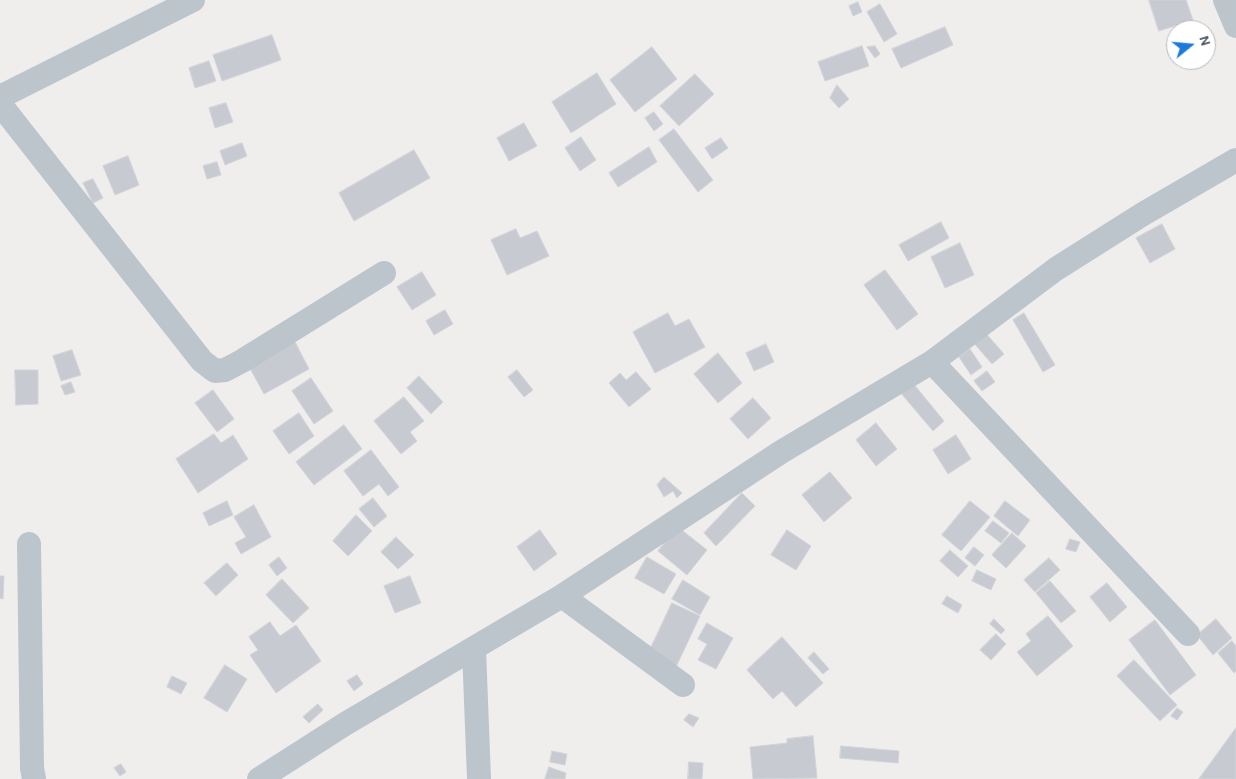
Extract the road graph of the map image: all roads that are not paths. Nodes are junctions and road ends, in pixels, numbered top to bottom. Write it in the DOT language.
graph roads {
  1 [pos="193,0"];
  2 [pos="1225,0"];
  3 [pos="1236,26"];
  4 [pos="0,97"];
  5 [pos="0,104"];
  6 [pos="1236,160"];
  7 [pos="384,273"];
  8 [pos="932,362"];
  9 [pos="29,544"];
  10 [pos="562,596"];
  11 [pos="1188,634"];
  12 [pos="474,649"];
  13 [pos="683,685"];
  14 [pos="34,779"];
  15 [pos="259,779"];
  16 [pos="478,779"];
  1 -- 4 [label="street"];
  2 -- 3 [label="street"];
  5 -- 7 [label="street"];
  6 -- 8 [label="street"];
  8 -- 10 [label="street"];
  8 -- 11 [label="street"];
  9 -- 14 [label="street"];
  10 -- 12 [label="street"];
  10 -- 13 [label="street"];
  12 -- 15 [label="street"];
  12 -- 16 [label="street"];
}
